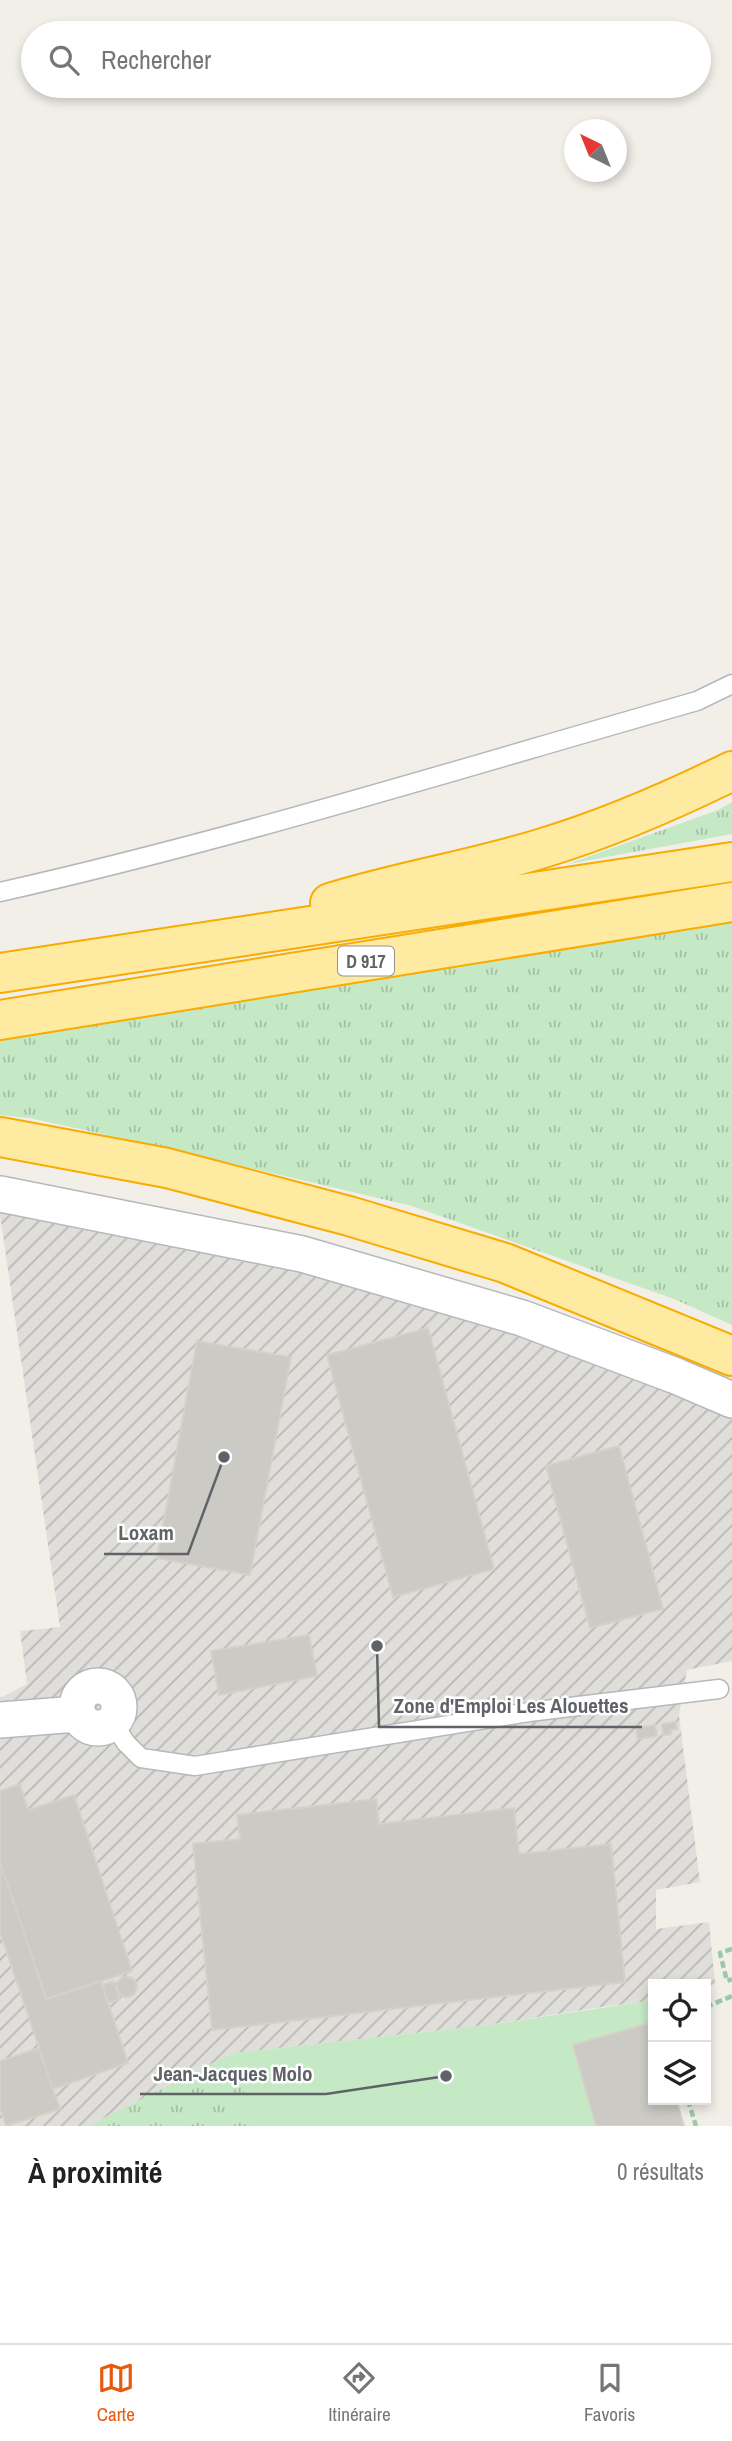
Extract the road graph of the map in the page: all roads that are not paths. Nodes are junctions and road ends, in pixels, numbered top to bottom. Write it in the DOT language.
graph roads {
  1 [pos="732,684"];
  2 [pos="732,771"];
  3 [pos="732,862"];
  4 [pos="0,892"];
  5 [pos="732,902"];
  6 [pos="211,940"];
  7 [pos="0,974"];
  8 [pos="0,1020"];
  9 [pos="0,1137"];
  10 [pos="0,1194"];
  11 [pos="732,1356"];
  12 [pos="732,1400"];
  13 [pos="719,1689"];
  14 [pos="0,1720"];
  15 [pos="113,1723"];
  1 -- 4 [label="lane"];
  2 -- 6 [label="highway"];
  3 -- 6 [label="highway"];
  5 -- 8 [label="highway, D 917"];
  6 -- 7 [label="highway"];
  9 -- 11 [label="highway"];
  10 -- 12 [label="street"];
  13 -- 15 [label="lane"];
  14 -- 15 [label="street"];
}
